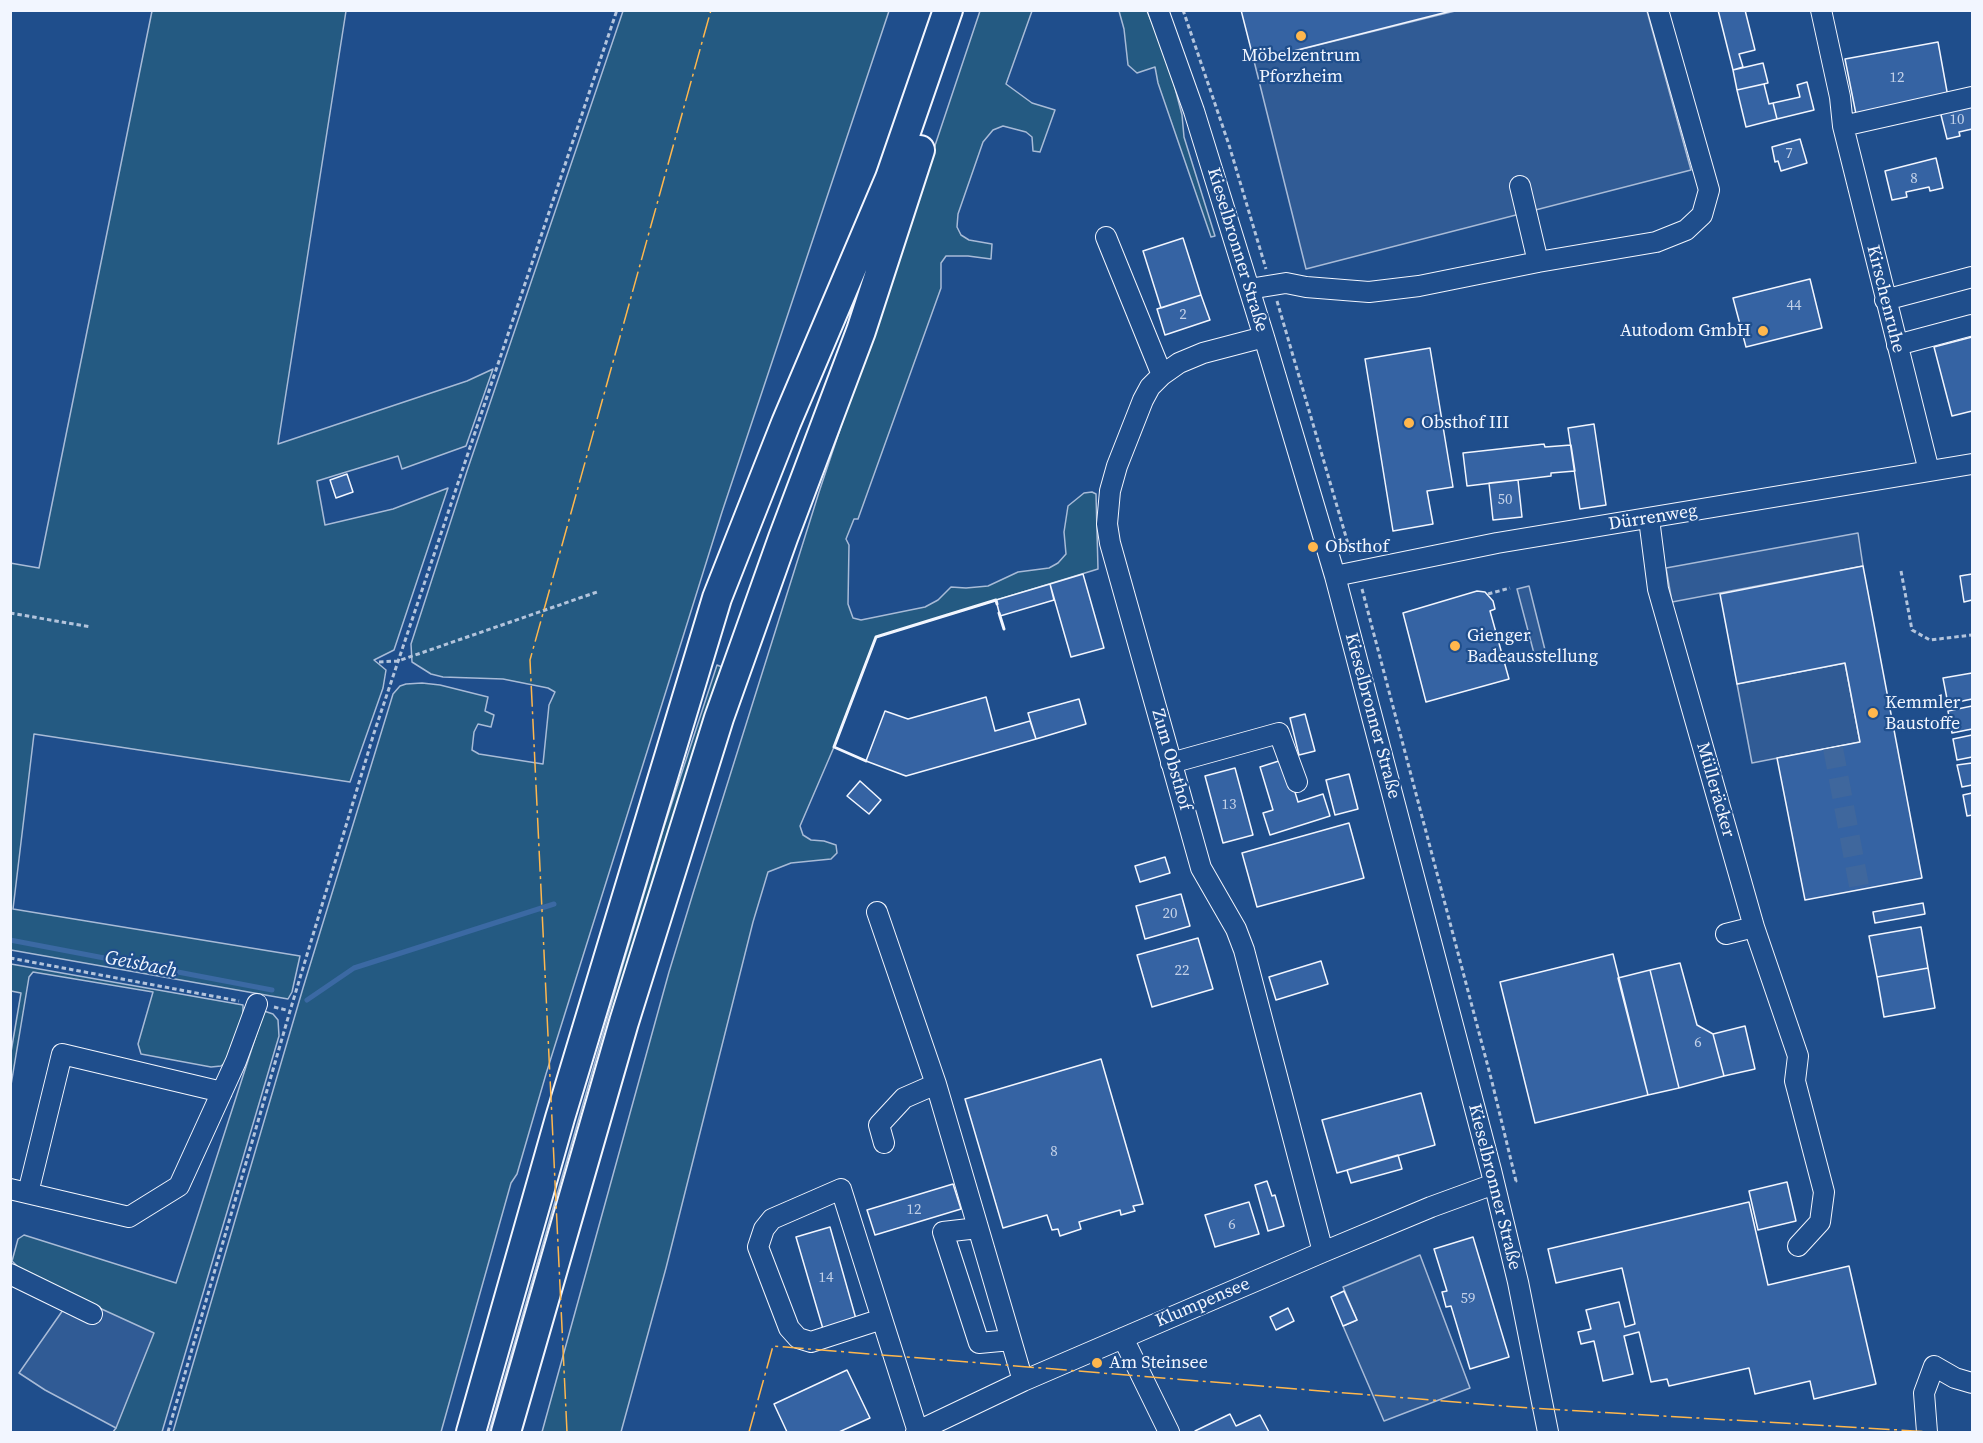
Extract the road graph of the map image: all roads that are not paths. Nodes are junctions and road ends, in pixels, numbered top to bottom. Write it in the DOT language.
graph roads {
  1 [pos="948,10"];
  2 [pos="967,10"];
  3 [pos="1158,10"];
  4 [pos="1658,10"];
  5 [pos="1821,10"];
  6 [pos="1972,97"];
  7 [pos="1843,126"];
  8 [pos="1520,186"];
  9 [pos="1106,237"];
  10 [pos="1538,262"];
  11 [pos="1972,278"];
  12 [pos="1249,289"];
  13 [pos="1885,300"];
  14 [pos="1972,325"];
  15 [pos="1264,337"];
  16 [pos="1897,345"];
  17 [pos="1162,375"];
  18 [pos="1972,465"];
  19 [pos="1929,471"];
  20 [pos="1649,519"];
  21 [pos="1335,576"];
  22 [pos="1171,763"];
  23 [pos="1297,782"];
  24 [pos="878,912"];
  25 [pos="1754,927"];
  26 [pos="1726,934"];
  27 [pos="257,1004"];
  28 [pos="936,1084"];
  29 [pos="222,1092"];
  30 [pos="884,1143"];
  31 [pos="1494,1184"];
  32 [pos="19,1191"];
  33 [pos="978,1228"];
  34 [pos="1798,1246"];
  35 [pos="1323,1252"];
  36 [pos="10,1274"];
  37 [pos="92,1314"];
  38 [pos="882,1319"];
  39 [pos="1123,1338"];
  40 [pos="1011,1340"];
  41 [pos="1023,1381"];
  42 [pos="1972,1383"];
  43 [pos="471,1432"];
  44 [pos="506,1432"];
  45 [pos="917,1432"];
  46 [pos="1169,1432"];
  47 [pos="1548,1432"];
  48 [pos="1927,1432"];
  1 -- 43 [label="highway"];
  2 -- 44 [label="highway"];
  3 -- 12 [label="street, Kieselbronner Straße"];
  4 -- 10 [label="street"];
  5 -- 7 [label="street, Kirschenruhe"];
  6 -- 7 [label="street"];
  7 -- 13 [label="street, Kirschenruhe"];
  8 -- 10 [label="street"];
  9 -- 17 [label="street"];
  10 -- 12 [label="street"];
  11 -- 13 [label="street"];
  12 -- 15 [label="street, Kieselbronner Straße"];
  13 -- 16 [label="street, Kirschenruhe"];
  14 -- 16 [label="street"];
  15 -- 17 [label="street, Zum Obsthof"];
  15 -- 21 [label="street, Kieselbronner Straße"];
  16 -- 19 [label="street, Kirschenruhe"];
  17 -- 22 [label="street, Zum Obsthof"];
  18 -- 19 [label="street, Dürrenweg"];
  19 -- 20 [label="street, Dürrenweg"];
  20 -- 21 [label="street, Dürrenweg"];
  20 -- 25 [label="street, Mülleräcker"];
  21 -- 31 [label="street, Kieselbronner Straße"];
  22 -- 23 [label="street"];
  22 -- 35 [label="street, Zum Obsthof"];
  24 -- 28 [label="street"];
  25 -- 26 [label="street"];
  25 -- 34 [label="street, Mülleräcker"];
  27 -- 29 [label="street"];
  28 -- 30 [label="street"];
  28 -- 33 [label="street"];
  29 -- 32 [label="street"];
  29 -- 32 [label="street"];
  31 -- 35 [label="street, Klumpensee"];
  31 -- 47 [label="street, Kieselbronner Straße"];
  33 -- 40 [label="street"];
  33 -- 40 [label="street"];
  35 -- 39 [label="street, Klumpensee"];
  36 -- 37 [label="street"];
  38 -- 38 [label="street"];
  38 -- 45 [label="street"];
  39 -- 41 [label="street, Klumpensee"];
  39 -- 46 [label="street"];
  40 -- 41 [label="street"];
  41 -- 45 [label="street, Klumpensee"];
  42 -- 48 [label="street"];
}
